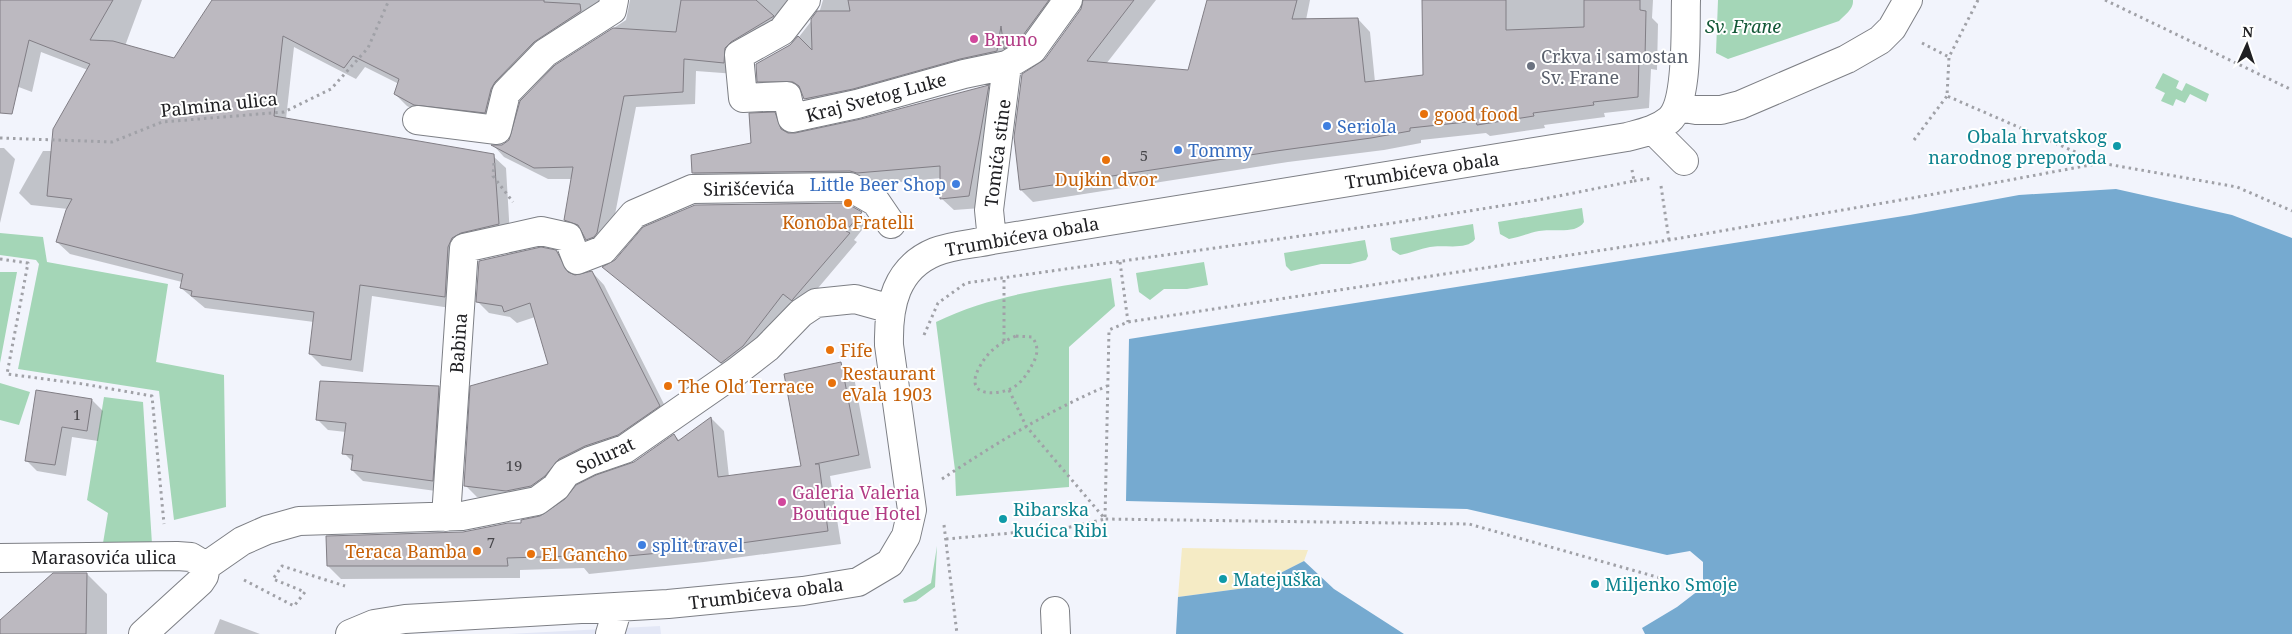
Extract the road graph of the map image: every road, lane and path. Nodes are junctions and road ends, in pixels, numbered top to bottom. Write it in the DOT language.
graph roads {
  1 [pos="389,0"];
  2 [pos="614,0"];
  3 [pos="806,0"];
  4 [pos="1068,0"];
  5 [pos="1686,0"];
  6 [pos="1908,0"];
  7 [pos="1978,0"];
  8 [pos="2105,0"];
  9 [pos="1007,65"];
  10 [pos="2292,90"];
  11 [pos="1947,96"];
  12 [pos="1678,107"];
  13 [pos="417,120"];
  14 [pos="497,130"];
  15 [pos="1653,130"];
  16 [pos="0,138"];
  17 [pos="1914,140"];
  18 [pos="1684,161"];
  19 [pos="2101,163"];
  20 [pos="1632,166"];
  21 [pos="1659,176"];
  22 [pos="1634,181"];
  23 [pos="1661,185"];
  24 [pos="2292,211"];
  25 [pos="891,224"];
  26 [pos="541,231"];
  27 [pos="992,240"];
  28 [pos="1669,240"];
  29 [pos="0,259"];
  30 [pos="1120,262"];
  31 [pos="1004,279"];
  32 [pos="891,309"];
  33 [pos="1128,322"];
  34 [pos="1004,341"];
  35 [pos="925,344"];
  36 [pos="1107,386"];
  37 [pos="1009,390"];
  38 [pos="1026,426"];
  39 [pos="938,472"];
  40 [pos="446,517"];
  41 [pos="1105,518"];
  42 [pos="944,519"];
  43 [pos="164,526"];
  44 [pos="946,539"];
  45 [pos="0,558"];
  46 [pos="206,566"];
  47 [pos="1664,579"];
  48 [pos="253,584"];
  49 [pos="345,586"];
  50 [pos="618,607"];
  51 [pos="143,634"];
  52 [pos="350,634"];
  53 [pos="610,634"];
  54 [pos="957,634"];
  1 -- 16 [label="path, Palmina ulica"];
  2 -- 14 [label="street"];
  3 -- 9 [label="street, Kraj Svetog Luke"];
  4 -- 9 [label="street"];
  5 -- 12 [label="street"];
  6 -- 12 [label="street"];
  7 -- 11 [label="path"];
  8 -- 10 [label="path"];
  9 -- 27 [label="street, Tomića stine"];
  11 -- 17 [label="path"];
  11 -- 19 [label="path"];
  12 -- 15 [label="street, Trumbićeva obala"];
  13 -- 14 [label="street"];
  14 -- 26 [label="path"];
  15 -- 18 [label="street"];
  15 -- 27 [label="street, Trumbićeva obala"];
  19 -- 24 [label="path"];
  19 -- 28 [label="path"];
  20 -- 22 [label="path"];
  21 -- 22 [label="path"];
  22 -- 30 [label="path"];
  23 -- 28 [label="path"];
  25 -- 26 [label="street, Sirišćevića"];
  26 -- 40 [label="street, Babina"];
  27 -- 32 [label="street, Trumbićeva obala"];
  28 -- 33 [label="path"];
  29 -- 43 [label="path"];
  30 -- 31 [label="path"];
  30 -- 33 [label="path"];
  31 -- 34 [label="path"];
  31 -- 35 [label="path"];
  32 -- 40 [label="street, Solurat"];
  32 -- 50 [label="street, Trumbićeva obala"];
  33 -- 36 [label="path"];
  34 -- 37 [label="path"];
  34 -- 37 [label="path"];
  36 -- 38 [label="path"];
  36 -- 41 [label="path"];
  37 -- 38 [label="path"];
  38 -- 39 [label="path"];
  38 -- 41 [label="path"];
  40 -- 46 [label="street, Solurat"];
  41 -- 44 [label="path"];
  41 -- 47 [label="path"];
  42 -- 44 [label="path"];
  44 -- 54 [label="path"];
  45 -- 46 [label="street, Marasovića ulica"];
  46 -- 51 [label="street"];
  48 -- 49 [label="path"];
  50 -- 52 [label="street, Trumbićeva obala"];
  50 -- 53 [label="street"];
}
